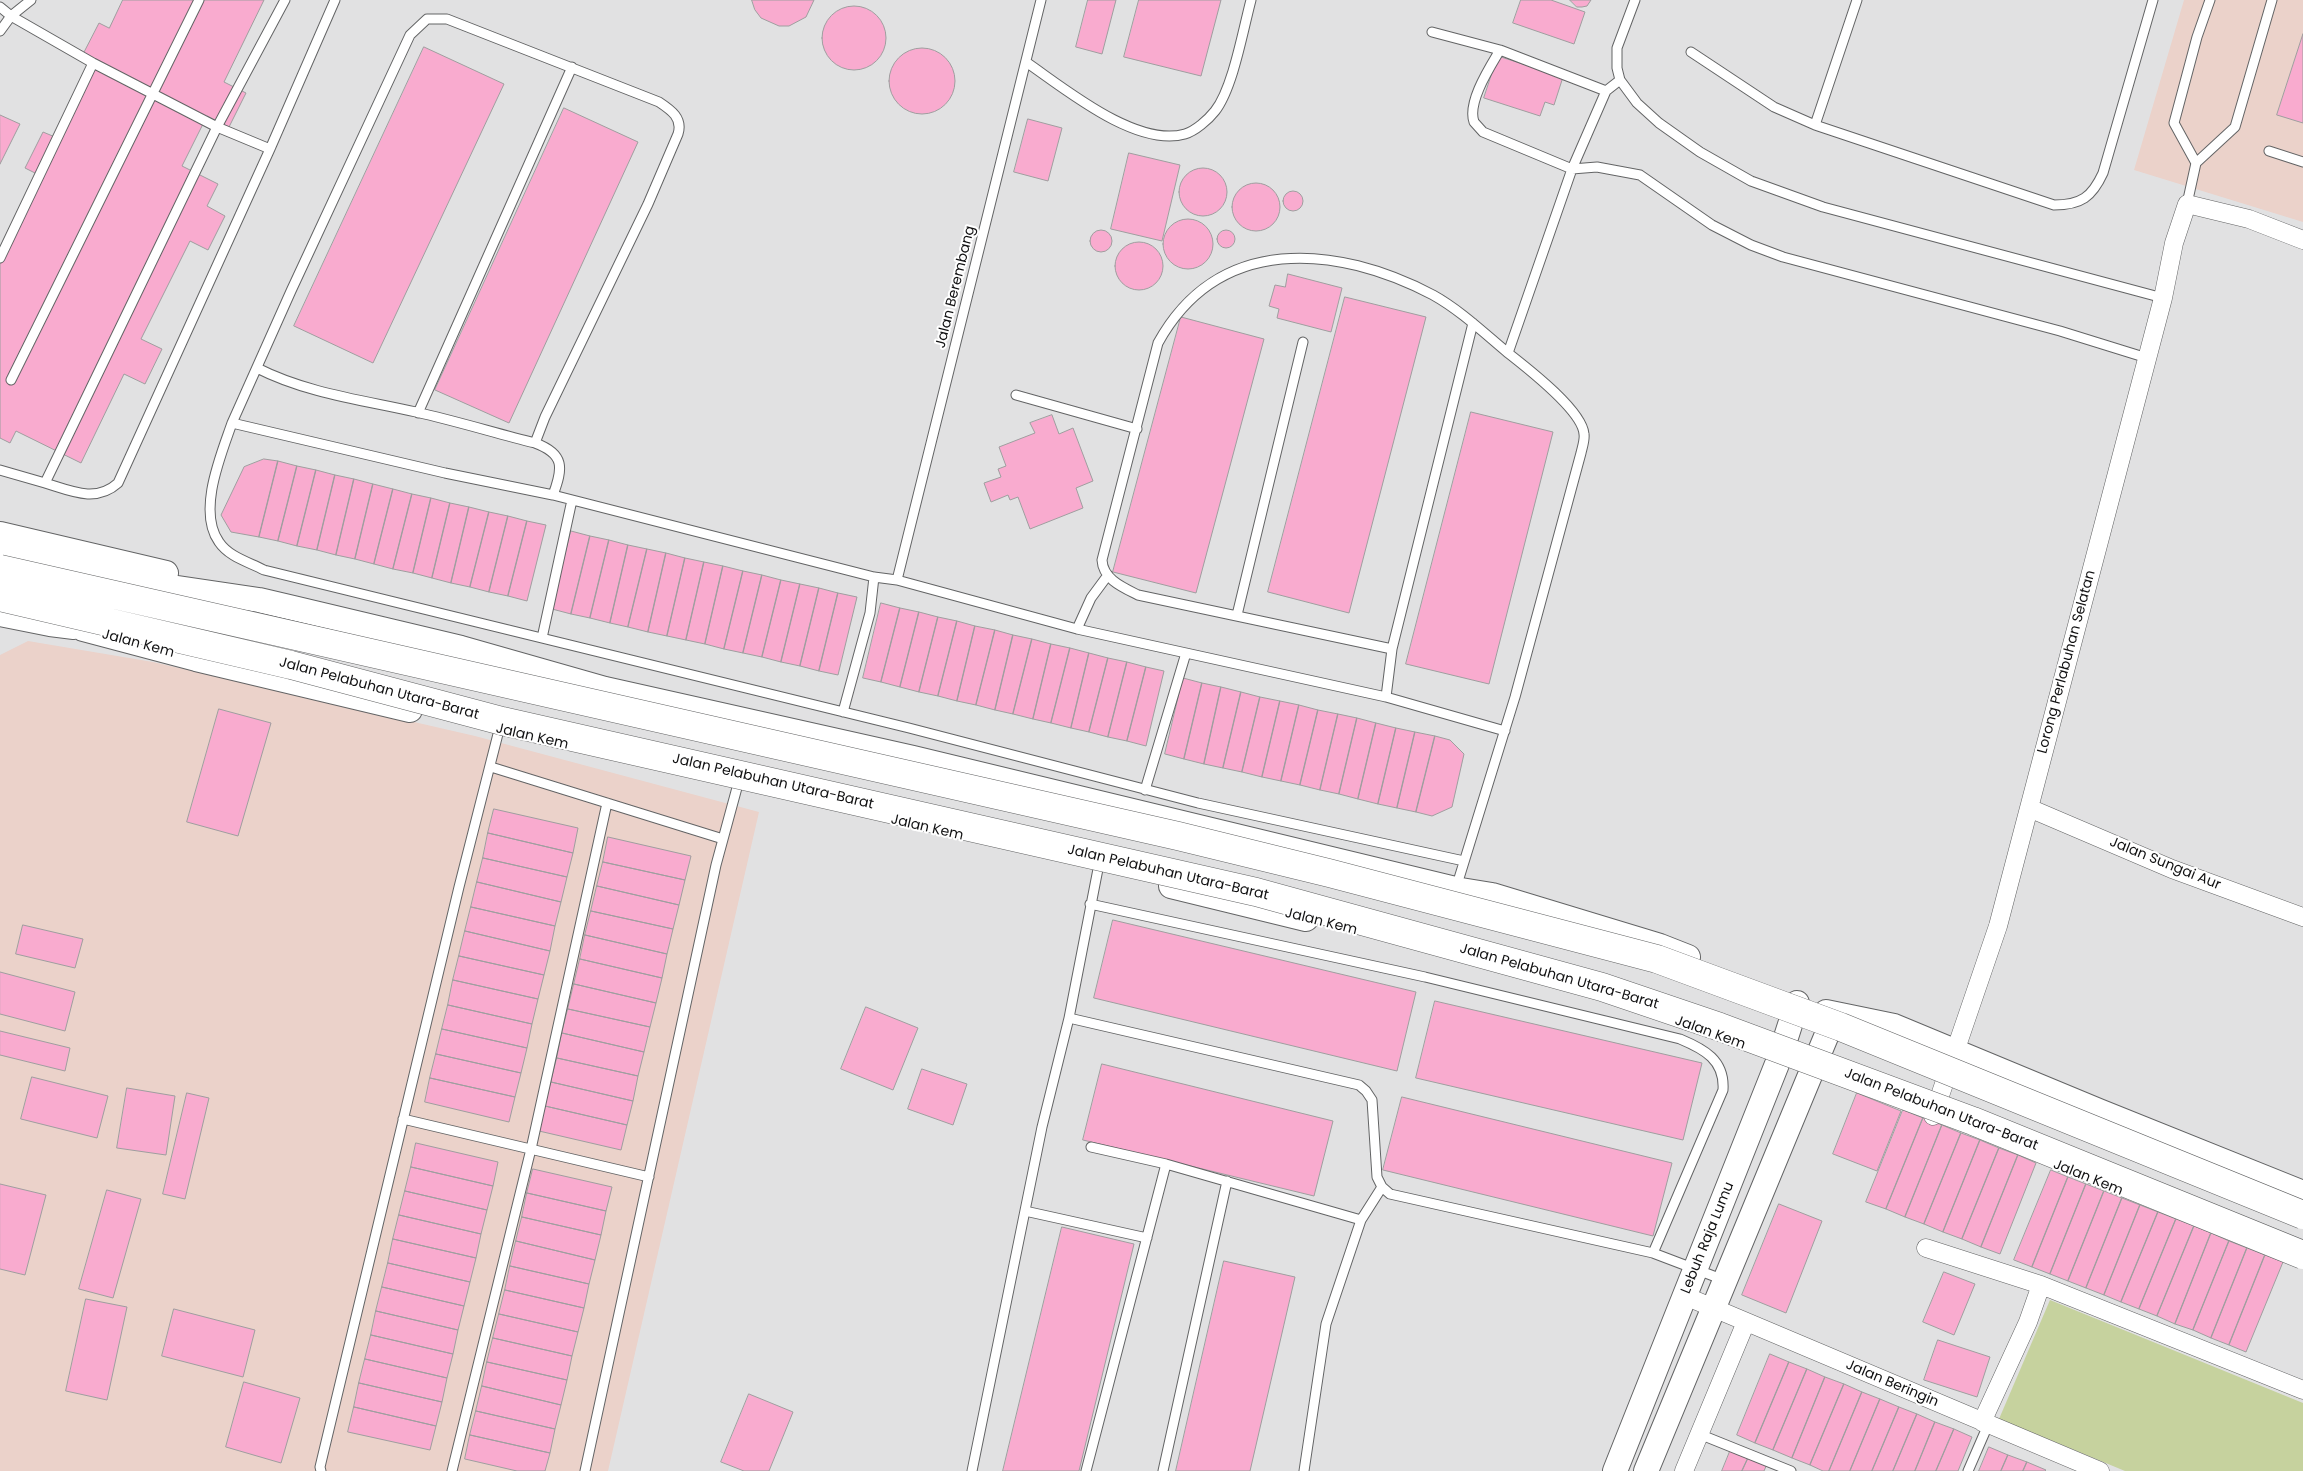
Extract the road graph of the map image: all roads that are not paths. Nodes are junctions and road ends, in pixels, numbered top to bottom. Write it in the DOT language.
graph roads {
  1 [pos="31,0"];
  2 [pos="199,0"];
  3 [pos="285,0"];
  4 [pos="335,0"];
  5 [pos="1041,0"];
  6 [pos="1251,0"];
  7 [pos="1635,0"];
  8 [pos="1857,0"];
  9 [pos="2153,0"];
  10 [pos="2210,0"];
  11 [pos="2272,0"];
  12 [pos="0,7"];
  13 [pos="11,16"];
  14 [pos="0,31"];
  15 [pos="1432,32"];
  16 [pos="1500,50"];
  17 [pos="1691,52"];
  18 [pos="1026,62"];
  19 [pos="92,63"];
  20 [pos="572,66"];
  21 [pos="1620,80"];
  22 [pos="1606,91"];
  23 [pos="153,93"];
  24 [pos="1815,124"];
  25 [pos="217,127"];
  26 [pos="270,149"];
  27 [pos="2269,152"];
  28 [pos="2303,162"];
  29 [pos="2196,163"];
  30 [pos="1572,170"];
  31 [pos="2187,204"];
  32 [pos="2303,240"];
  33 [pos="0,258"];
  34 [pos="2163,298"];
  35 [pos="1473,323"];
  36 [pos="1303,342"];
  37 [pos="1508,353"];
  38 [pos="2147,358"];
  39 [pos="257,368"];
  40 [pos="11,380"];
  41 [pos="1016,395"];
  42 [pos="418,413"];
  43 [pos="232,423"];
  44 [pos="1137,429"];
  45 [pos="535,443"];
  46 [pos="0,470"];
  47 [pos="45,483"];
  48 [pos="553,496"];
  49 [pos="572,500"];
  50 [pos="0,534"];
  51 [pos="0,556"];
  52 [pos="0,569"];
  53 [pos="1108,575"];
  54 [pos="874,577"];
  55 [pos="897,580"];
  56 [pos="0,597"];
  57 [pos="259,600"];
  58 [pos="0,606"];
  59 [pos="0,614"];
  60 [pos="1237,615"];
  61 [pos="74,627"];
  62 [pos="1077,629"];
  63 [pos="542,638"];
  64 [pos="1392,649"];
  65 [pos="1186,653"];
  66 [pos="1386,697"];
  67 [pos="843,712"];
  68 [pos="499,730"];
  69 [pos="1505,731"];
  70 [pos="491,767"];
  71 [pos="738,784"];
  72 [pos="1145,790"];
  73 [pos="607,803"];
  74 [pos="2029,808"];
  75 [pos="723,839"];
  76 [pos="1464,861"];
  77 [pos="1098,869"];
  78 [pos="1455,889"];
  79 [pos="1090,904"];
  80 [pos="2303,917"];
  81 [pos="1797,1003"];
  82 [pos="1835,1015"];
  83 [pos="1069,1018"];
  84 [pos="1956,1050"];
  85 [pos="1779,1059"];
  86 [pos="1813,1071"];
  87 [pos="1933,1116"];
  88 [pos="403,1119"];
  89 [pos="1091,1147"];
  90 [pos="532,1149"];
  91 [pos="1166,1164"];
  92 [pos="649,1176"];
  93 [pos="1227,1182"];
  94 [pos="1382,1187"];
  95 [pos="2303,1193"];
  96 [pos="1025,1211"];
  97 [pos="2303,1215"];
  98 [pos="1361,1220"];
  99 [pos="1146,1238"];
  100 [pos="1926,1248"];
  101 [pos="1653,1253"];
  102 [pos="2303,1255"];
  103 [pos="2303,1264"];
  104 [pos="1696,1268"];
  105 [pos="1725,1281"];
  106 [pos="2041,1285"];
  107 [pos="1685,1296"];
  108 [pos="1714,1308"];
  109 [pos="1746,1322"];
  110 [pos="2303,1390"];
  111 [pos="1986,1424"];
  112 [pos="1700,1434"];
  113 [pos="321,1471"];
  114 [pos="452,1471"];
  115 [pos="585,1471"];
  116 [pos="972,1471"];
  117 [pos="1086,1471"];
  118 [pos="1163,1471"];
  119 [pos="1304,1471"];
  120 [pos="1616,1471"];
  121 [pos="1646,1471"];
  122 [pos="1684,1471"];
  123 [pos="1791,1471"];
  124 [pos="1968,1471"];
  125 [pos="2100,1471"];
  1 -- 13 [label="lane"];
  2 -- 23 [label="lane"];
  3 -- 25 [label="lane"];
  4 -- 26 [label="lane"];
  5 -- 18 [label="lane, Jalan Berembang"];
  6 -- 18 [label="lane"];
  7 -- 21 [label="lane"];
  8 -- 24 [label="lane"];
  9 -- 24 [label="lane"];
  10 -- 29 [label="lane"];
  11 -- 29 [label="lane"];
  12 -- 13 [label="lane"];
  13 -- 14 [label="lane"];
  13 -- 19 [label="lane"];
  15 -- 16 [label="lane"];
  16 -- 22 [label="lane"];
  16 -- 30 [label="lane"];
  17 -- 24 [label="lane"];
  18 -- 55 [label="lane, Jalan Berembang"];
  19 -- 23 [label="lane"];
  19 -- 33 [label="lane"];
  20 -- 39 [label="lane"];
  20 -- 42 [label="lane"];
  20 -- 45 [label="lane"];
  21 -- 22 [label="lane"];
  21 -- 34 [label="lane"];
  22 -- 30 [label="lane"];
  23 -- 25 [label="lane"];
  23 -- 40 [label="lane"];
  25 -- 26 [label="lane"];
  25 -- 47 [label="lane"];
  26 -- 47 [label="lane"];
  27 -- 28 [label="lane"];
  29 -- 31 [label="lane"];
  30 -- 37 [label="lane"];
  30 -- 38 [label="lane"];
  31 -- 32 [label="street"];
  31 -- 34 [label="street, Lorong Perlabuhan Selatan"];
  34 -- 38 [label="street, Lorong Perlabuhan Selatan"];
  35 -- 37 [label="lane"];
  35 -- 44 [label="lane"];
  35 -- 64 [label="lane"];
  36 -- 60 [label="lane"];
  37 -- 69 [label="lane"];
  38 -- 74 [label="street, Lorong Perlabuhan Selatan"];
  39 -- 42 [label="lane"];
  39 -- 43 [label="lane"];
  41 -- 44 [label="lane"];
  42 -- 45 [label="lane"];
  43 -- 48 [label="lane"];
  43 -- 63 [label="lane"];
  44 -- 53 [label="lane"];
  45 -- 48 [label="lane"];
  46 -- 47 [label="lane"];
  48 -- 49 [label="lane"];
  49 -- 54 [label="lane"];
  49 -- 63 [label="lane"];
  50 -- 57 [label="street"];
  51 -- 57 [label="street"];
  52 -- 97 [label="main road, bridge"];
  53 -- 60 [label="lane"];
  53 -- 62 [label="lane"];
  54 -- 55 [label="lane"];
  54 -- 67 [label="lane"];
  55 -- 62 [label="lane"];
  56 -- 102 [label="main road, Jalan Pelabuhan Utara-Barat, bridge"];
  57 -- 78 [label="street"];
  58 -- 61 [label="street, Jalan Kem"];
  59 -- 61 [label="street, Jalan Kem"];
  60 -- 64 [label="lane"];
  61 -- 68 [label="street, Jalan Kem"];
  62 -- 65 [label="lane"];
  63 -- 67 [label="lane"];
  64 -- 66 [label="lane"];
  65 -- 66 [label="lane"];
  65 -- 72 [label="lane"];
  66 -- 69 [label="lane"];
  67 -- 72 [label="lane"];
  68 -- 70 [label="lane"];
  68 -- 71 [label="street, Jalan Kem"];
  69 -- 76 [label="lane"];
  70 -- 73 [label="lane"];
  70 -- 88 [label="lane"];
  71 -- 75 [label="lane"];
  71 -- 77 [label="street, Jalan Kem"];
  72 -- 76 [label="lane"];
  73 -- 75 [label="lane"];
  73 -- 90 [label="lane"];
  74 -- 80 [label="street, Jalan Sungai Aur"];
  74 -- 84 [label="street, Lorong Perlabuhan Selatan"];
  75 -- 92 [label="lane"];
  76 -- 78 [label="lane"];
  77 -- 79 [label="lane"];
  77 -- 85 [label="street, Jalan Kem"];
  78 -- 81 [label="street"];
  79 -- 83 [label="lane"];
  79 -- 101 [label="lane"];
  81 -- 82 [label="street"];
  81 -- 85 [label="street, Lebuh Raja Lumu"];
  82 -- 84 [label="street"];
  82 -- 86 [label="street"];
  83 -- 94 [label="lane"];
  83 -- 96 [label="lane"];
  84 -- 87 [label="street, Lorong Perlabuhan Selatan"];
  84 -- 95 [label="street"];
  85 -- 86 [label="street, Jalan Kem"];
  85 -- 104 [label="street, Lebuh Raja Lumu"];
  86 -- 87 [label="street, Jalan Kem"];
  86 -- 105 [label="street"];
  87 -- 103 [label="street, Jalan Kem"];
  88 -- 90 [label="lane"];
  88 -- 113 [label="lane"];
  89 -- 91 [label="lane"];
  90 -- 92 [label="lane"];
  90 -- 114 [label="lane"];
  91 -- 93 [label="lane"];
  91 -- 99 [label="lane"];
  92 -- 115 [label="lane"];
  93 -- 98 [label="lane"];
  93 -- 118 [label="lane"];
  94 -- 98 [label="lane"];
  94 -- 101 [label="lane"];
  96 -- 99 [label="lane"];
  96 -- 116 [label="lane"];
  98 -- 119 [label="lane"];
  99 -- 117 [label="lane"];
  100 -- 106 [label="street"];
  101 -- 104 [label="lane"];
  104 -- 105 [label="lane"];
  104 -- 107 [label="street, Lebuh Raja Lumu"];
  105 -- 108 [label="street"];
  106 -- 110 [label="street"];
  106 -- 111 [label="street"];
  107 -- 108 [label="street, Jalan Beringin"];
  107 -- 120 [label="street, Lebuh Raja Lumu"];
  108 -- 109 [label="street, Jalan Beringin"];
  108 -- 121 [label="street"];
  109 -- 111 [label="street, Jalan Beringin"];
  109 -- 112 [label="street"];
  111 -- 124 [label="lane"];
  111 -- 125 [label="street, Jalan Beringin"];
  112 -- 122 [label="street"];
  112 -- 123 [label="lane"];
}
